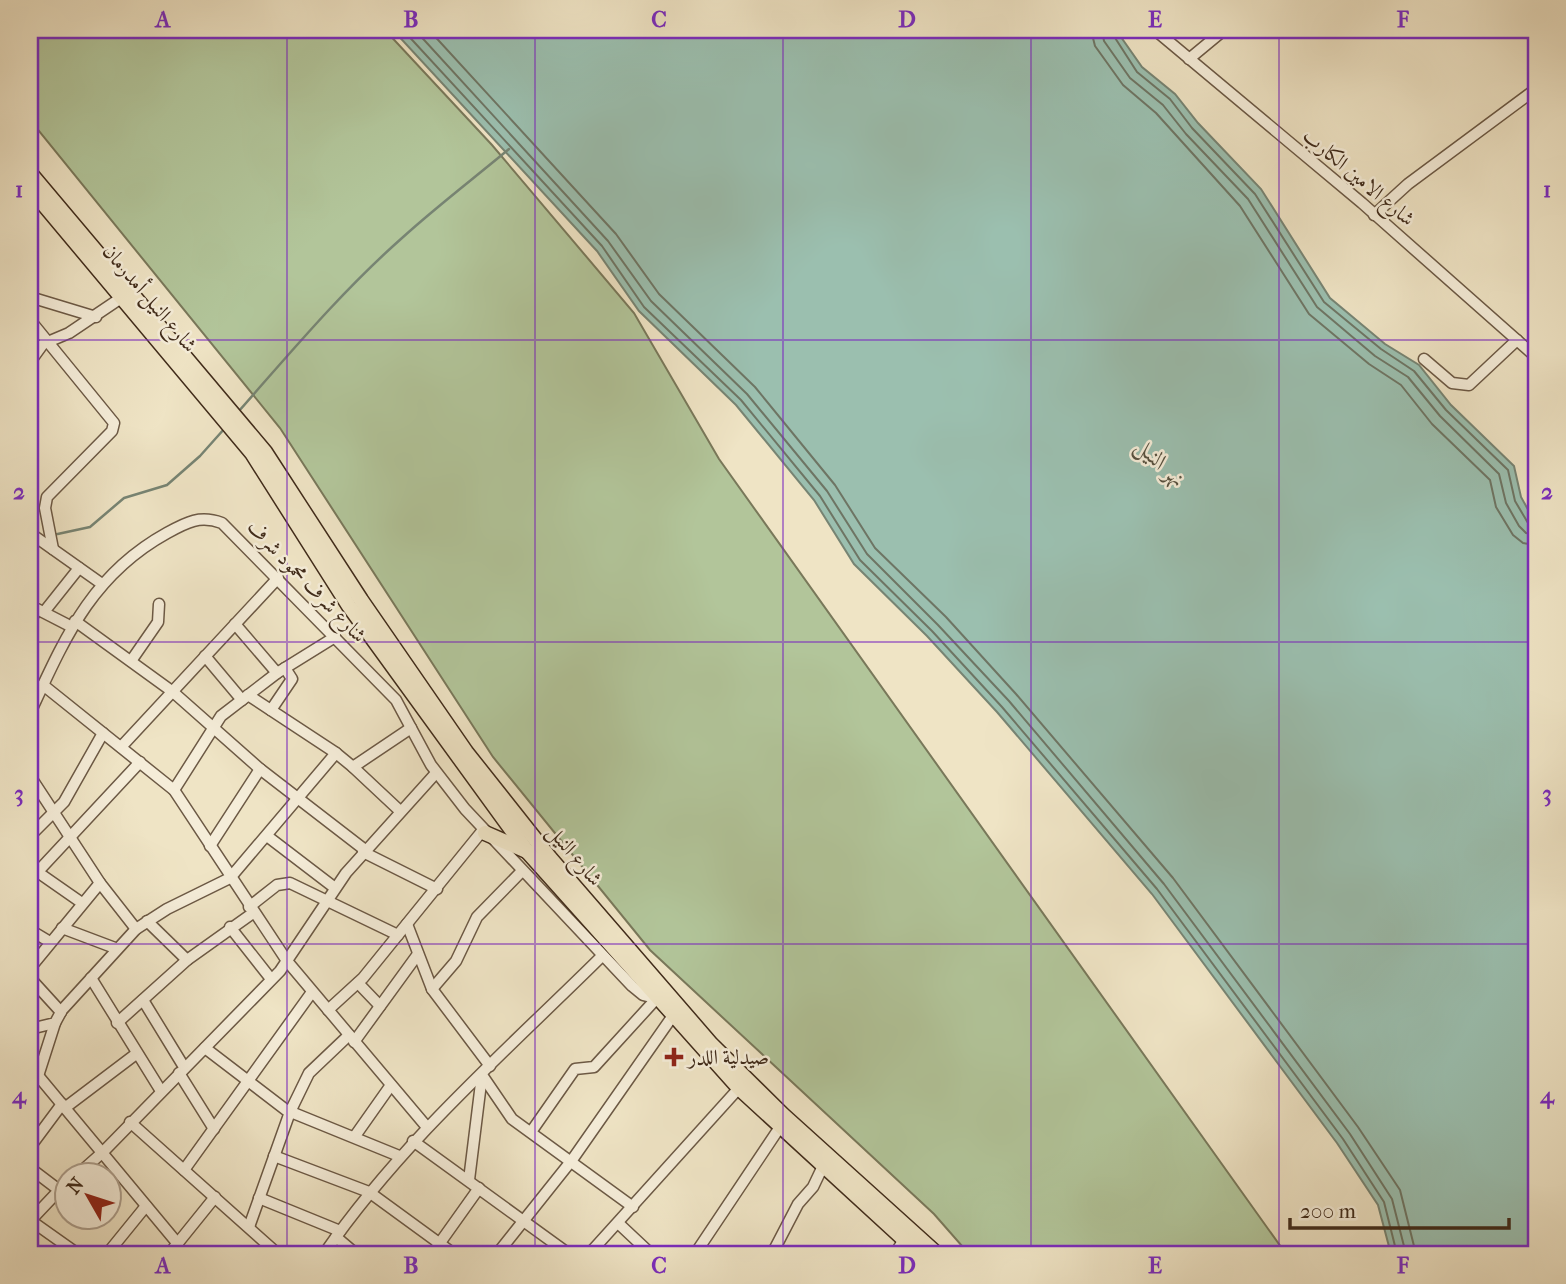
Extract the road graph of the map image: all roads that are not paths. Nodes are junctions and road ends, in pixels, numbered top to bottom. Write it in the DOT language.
graph roads {
  1 [pos="1155,30"];
  2 [pos="1224,30"];
  3 [pos="1189,60"];
  4 [pos="1536,89"];
  5 [pos="30,173"];
  6 [pos="30,188"];
  7 [pos="1374,215"];
  8 [pos="30,297"];
  9 [pos="121,298"];
  10 [pos="96,317"];
  11 [pos="30,320"];
  12 [pos="1517,340"];
  13 [pos="47,341"];
  14 [pos="1536,357"];
  15 [pos="1424,359"];
  16 [pos="30,362"];
  17 [pos="222,408"];
  18 [pos="242,432"];
  19 [pos="30,533"];
  20 [pos="53,549"];
  21 [pos="79,568"];
  22 [pos="278,578"];
  23 [pos="102,584"];
  24 [pos="159,604"];
  25 [pos="44,612"];
  26 [pos="30,622"];
  27 [pos="73,624"];
  28 [pos="234,624"];
  29 [pos="335,637"];
  30 [pos="205,656"];
  31 [pos="131,661"];
  32 [pos="281,671"];
  33 [pos="43,685"];
  34 [pos="173,692"];
  35 [pos="245,697"];
  36 [pos="271,710"];
  37 [pos="30,713"];
  38 [pos="212,728"];
  39 [pos="411,728"];
  40 [pos="103,733"];
  41 [pos="121,747"];
  42 [pos="336,753"];
  43 [pos="140,762"];
  44 [pos="353,768"];
  45 [pos="260,769"];
  46 [pos="436,774"];
  47 [pos="30,776"];
  48 [pos="174,790"];
  49 [pos="298,799"];
  50 [pos="400,811"];
  51 [pos="54,814"];
  52 [pos="484,832"];
  53 [pos="30,836"];
  54 [pos="267,836"];
  55 [pos="68,838"];
  56 [pos="210,846"];
  57 [pos="364,851"];
  58 [pos="527,851"];
  59 [pos="550,858"];
  60 [pos="521,872"];
  61 [pos="34,877"];
  62 [pos="230,878"];
  63 [pos="100,884"];
  64 [pos="335,888"];
  65 [pos="437,888"];
  66 [pos="326,901"];
  67 [pos="82,903"];
  68 [pos="251,910"];
  69 [pos="147,921"];
  70 [pos="407,924"];
  71 [pos="230,927"];
  72 [pos="62,928"];
  73 [pos="136,929"];
  74 [pos="30,930"];
  75 [pos="398,935"];
  76 [pos="50,942"];
  77 [pos="115,948"];
  78 [pos="418,954"];
  79 [pos="603,956"];
  80 [pos="187,960"];
  81 [pos="288,961"];
  82 [pos="30,968"];
  83 [pos="30,978"];
  84 [pos="91,978"];
  85 [pos="271,979"];
  86 [pos="358,983"];
  87 [pos="432,989"];
  88 [pos="312,992"];
  89 [pos="656,999"];
  90 [pos="143,1000"];
  91 [pos="380,1006"];
  92 [pos="328,1010"];
  93 [pos="61,1012"];
  94 [pos="673,1017"];
  95 [pos="55,1023"];
  96 [pos="117,1023"];
  97 [pos="30,1029"];
  98 [pos="352,1039"];
  99 [pos="205,1048"];
  100 [pos="136,1054"];
  101 [pos="30,1066"];
  102 [pos="182,1070"];
  103 [pos="486,1070"];
  104 [pos="38,1076"];
  105 [pos="247,1081"];
  106 [pos="391,1085"];
  107 [pos="30,1088"];
  108 [pos="739,1088"];
  109 [pos="161,1091"];
  110 [pos="64,1106"];
  111 [pos="290,1112"];
  112 [pos="130,1122"];
  113 [pos="426,1126"];
  114 [pos="780,1126"];
  115 [pos="214,1129"];
  116 [pos="531,1132"];
  117 [pos="355,1136"];
  118 [pos="413,1141"];
  119 [pos="30,1147"];
  120 [pos="103,1152"];
  121 [pos="274,1156"];
  122 [pos="399,1156"];
  123 [pos="572,1160"];
  124 [pos="91,1162"];
  125 [pos="823,1166"];
  126 [pos="30,1168"];
  127 [pos="184,1170"];
  128 [pos="468,1180"];
  129 [pos="52,1181"];
  130 [pos="479,1188"];
  131 [pos="369,1192"];
  132 [pos="215,1197"];
  133 [pos="52,1198"];
  134 [pos="259,1198"];
  135 [pos="146,1206"];
  136 [pos="633,1207"];
  137 [pos="30,1220"];
  138 [pos="523,1221"];
  139 [pos="618,1223"];
  140 [pos="249,1227"];
  141 [pos="907,1233"];
  142 [pos="338,1234"];
  143 [pos="178,1244"];
  144 [pos="439,1244"];
  145 [pos="78,1254"];
  146 [pos="107,1254"];
  147 [pos="170,1254"];
  148 [pos="278,1254"];
  149 [pos="324,1254"];
  150 [pos="356,1254"];
  151 [pos="432,1254"];
  152 [pos="454,1254"];
  153 [pos="497,1254"];
  154 [pos="569,1254"];
  155 [pos="589,1254"];
  156 [pos="651,1254"];
  157 [pos="695,1254"];
  158 [pos="772,1254"];
  159 [pos="895,1254"];
  160 [pos="920,1254"];
  161 [pos="937,1254"];
  1 -- 3 [label="street, شارع الامين الكارب"];
  2 -- 3 [label="street"];
  3 -- 7 [label="street, شارع الامين الكارب"];
  4 -- 7 [label="street"];
  5 -- 17 [label="main road"];
  6 -- 9 [label="main road, شارع النيل أمدرمان"];
  7 -- 12 [label="street, شارع الامين الكارب"];
  8 -- 10 [label="street"];
  9 -- 10 [label="street"];
  9 -- 17 [label="main road, شارع النيل أمدرمان"];
  10 -- 13 [label="street"];
  11 -- 13 [label="street"];
  12 -- 14 [label="street, شارع الامين الكارب"];
  12 -- 15 [label="street"];
  13 -- 16 [label="street"];
  13 -- 20 [label="street"];
  17 -- 18 [label="main road, شارع النيل أمدرمان"];
  18 -- 58 [label="main road, شارع النيل"];
  18 -- 59 [label="main road, شارع النيل"];
  19 -- 20 [label="street"];
  20 -- 21 [label="street"];
  21 -- 23 [label="street"];
  21 -- 25 [label="street"];
  22 -- 23 [label="street, شارع شرف محمود شرف"];
  22 -- 28 [label="street"];
  22 -- 29 [label="street, شارع شرف محمود شرف"];
  23 -- 27 [label="street, شارع شرف محمود شرف"];
  24 -- 31 [label="street"];
  25 -- 26 [label="street"];
  25 -- 27 [label="street"];
  27 -- 31 [label="street"];
  27 -- 33 [label="street, شارع شرف محمود شرف"];
  28 -- 30 [label="street"];
  28 -- 32 [label="street"];
  29 -- 32 [label="street"];
  29 -- 39 [label="street, شارع شرف محمود شرف"];
  30 -- 34 [label="street"];
  30 -- 35 [label="street"];
  31 -- 34 [label="street"];
  32 -- 35 [label="street"];
  32 -- 36 [label="street"];
  33 -- 37 [label="street, شارع شرف محمود شرف"];
  33 -- 40 [label="street"];
  34 -- 38 [label="street"];
  34 -- 41 [label="street"];
  35 -- 36 [label="street"];
  35 -- 38 [label="street"];
  36 -- 42 [label="street"];
  38 -- 45 [label="street"];
  38 -- 48 [label="street"];
  39 -- 44 [label="street"];
  39 -- 46 [label="street, شارع شرف محمود شرف"];
  40 -- 41 [label="street"];
  40 -- 51 [label="street"];
  41 -- 43 [label="street"];
  42 -- 44 [label="street"];
  42 -- 49 [label="street"];
  43 -- 48 [label="street"];
  43 -- 55 [label="street"];
  44 -- 50 [label="street"];
  45 -- 49 [label="street"];
  45 -- 56 [label="street"];
  46 -- 50 [label="street"];
  46 -- 52 [label="street, شارع شرف محمود شرف"];
  47 -- 51 [label="street"];
  48 -- 56 [label="street"];
  49 -- 54 [label="street"];
  49 -- 57 [label="street"];
  50 -- 57 [label="street"];
  51 -- 53 [label="street"];
  51 -- 55 [label="street"];
  52 -- 58 [label="main road"];
  52 -- 60 [label="street, شارع شرف محمود شرف"];
  52 -- 65 [label="street"];
  54 -- 62 [label="street"];
  54 -- 64 [label="street"];
  55 -- 61 [label="street"];
  55 -- 63 [label="street"];
  56 -- 62 [label="street"];
  57 -- 64 [label="street"];
  57 -- 65 [label="street"];
  58 -- 59 [label="main road"];
  58 -- 89 [label="main road, شارع النيل"];
  59 -- 141 [label="main road, شارع النيل"];
  60 -- 79 [label="street, شارع شرف محمود شرف"];
  60 -- 87 [label="street"];
  61 -- 67 [label="street"];
  62 -- 68 [label="street"];
  62 -- 69 [label="street"];
  63 -- 67 [label="street"];
  63 -- 73 [label="street"];
  64 -- 66 [label="street"];
  65 -- 70 [label="street"];
  66 -- 68 [label="street"];
  66 -- 75 [label="street"];
  66 -- 81 [label="street"];
  67 -- 72 [label="street"];
  68 -- 71 [label="street"];
  68 -- 81 [label="street"];
  69 -- 73 [label="street"];
  69 -- 80 [label="street"];
  70 -- 75 [label="street"];
  70 -- 78 [label="street"];
  71 -- 80 [label="street"];
  71 -- 85 [label="street"];
  72 -- 76 [label="street"];
  72 -- 77 [label="street"];
  73 -- 77 [label="street"];
  74 -- 76 [label="street"];
  75 -- 86 [label="street"];
  76 -- 82 [label="street"];
  77 -- 84 [label="street"];
  78 -- 87 [label="street"];
  78 -- 91 [label="street"];
  79 -- 89 [label="street, شارع شرف محمود شرف"];
  79 -- 103 [label="street"];
  80 -- 90 [label="street"];
  81 -- 85 [label="street"];
  81 -- 88 [label="street"];
  83 -- 93 [label="street"];
  84 -- 93 [label="street"];
  84 -- 96 [label="street"];
  85 -- 99 [label="street"];
  86 -- 91 [label="street"];
  86 -- 92 [label="street"];
  87 -- 103 [label="street"];
  88 -- 92 [label="street"];
  88 -- 105 [label="street"];
  89 -- 94 [label="main road, شارع النيل"];
  89 -- 116 [label="street"];
  90 -- 96 [label="street"];
  90 -- 102 [label="street"];
  91 -- 98 [label="street"];
  92 -- 98 [label="street"];
  93 -- 95 [label="street"];
  94 -- 108 [label="main road, شارع النيل"];
  94 -- 123 [label="street"];
  95 -- 97 [label="street"];
  95 -- 104 [label="street"];
  96 -- 100 [label="street"];
  98 -- 106 [label="street"];
  98 -- 111 [label="street"];
  99 -- 102 [label="street"];
  99 -- 105 [label="street"];
  100 -- 109 [label="street"];
  100 -- 110 [label="street"];
  101 -- 104 [label="street"];
  102 -- 109 [label="street"];
  102 -- 115 [label="street"];
  103 -- 113 [label="street"];
  103 -- 116 [label="street"];
  103 -- 128 [label="street"];
  104 -- 107 [label="street"];
  104 -- 110 [label="street"];
  105 -- 111 [label="street"];
  105 -- 115 [label="street"];
  106 -- 113 [label="street"];
  106 -- 117 [label="street"];
  108 -- 114 [label="main road, شارع النيل"];
  108 -- 136 [label="street"];
  109 -- 112 [label="street"];
  110 -- 119 [label="street"];
  110 -- 120 [label="street"];
  111 -- 117 [label="street"];
  111 -- 121 [label="street"];
  112 -- 120 [label="street"];
  112 -- 127 [label="street"];
  113 -- 118 [label="street"];
  114 -- 125 [label="main road, شارع النيل"];
  114 -- 157 [label="street"];
  115 -- 127 [label="street"];
  116 -- 123 [label="street"];
  117 -- 122 [label="street"];
  118 -- 122 [label="street"];
  118 -- 128 [label="street"];
  120 -- 124 [label="street"];
  120 -- 135 [label="street"];
  121 -- 131 [label="street"];
  121 -- 134 [label="street"];
  122 -- 131 [label="street"];
  123 -- 136 [label="street"];
  123 -- 138 [label="street"];
  125 -- 141 [label="main road, شارع النيل"];
  125 -- 158 [label="street"];
  126 -- 129 [label="street"];
  127 -- 132 [label="street"];
  128 -- 130 [label="street"];
  130 -- 138 [label="street"];
  130 -- 144 [label="street"];
  131 -- 142 [label="street"];
  131 -- 144 [label="street"];
  132 -- 140 [label="street"];
  132 -- 143 [label="street"];
  133 -- 137 [label="street"];
  134 -- 140 [label="street"];
  134 -- 142 [label="street"];
  135 -- 143 [label="street"];
  135 -- 146 [label="street"];
  136 -- 139 [label="street"];
  137 -- 145 [label="street"];
  138 -- 153 [label="street"];
  138 -- 154 [label="street"];
  139 -- 155 [label="street"];
  139 -- 156 [label="street"];
  140 -- 148 [label="street"];
  141 -- 159 [label="street"];
  141 -- 160 [label="main road, شارع النيل"];
  141 -- 161 [label="main road, شارع النيل"];
  142 -- 149 [label="street"];
  142 -- 150 [label="street"];
  143 -- 147 [label="street"];
  144 -- 151 [label="street"];
  144 -- 152 [label="street"];
}
